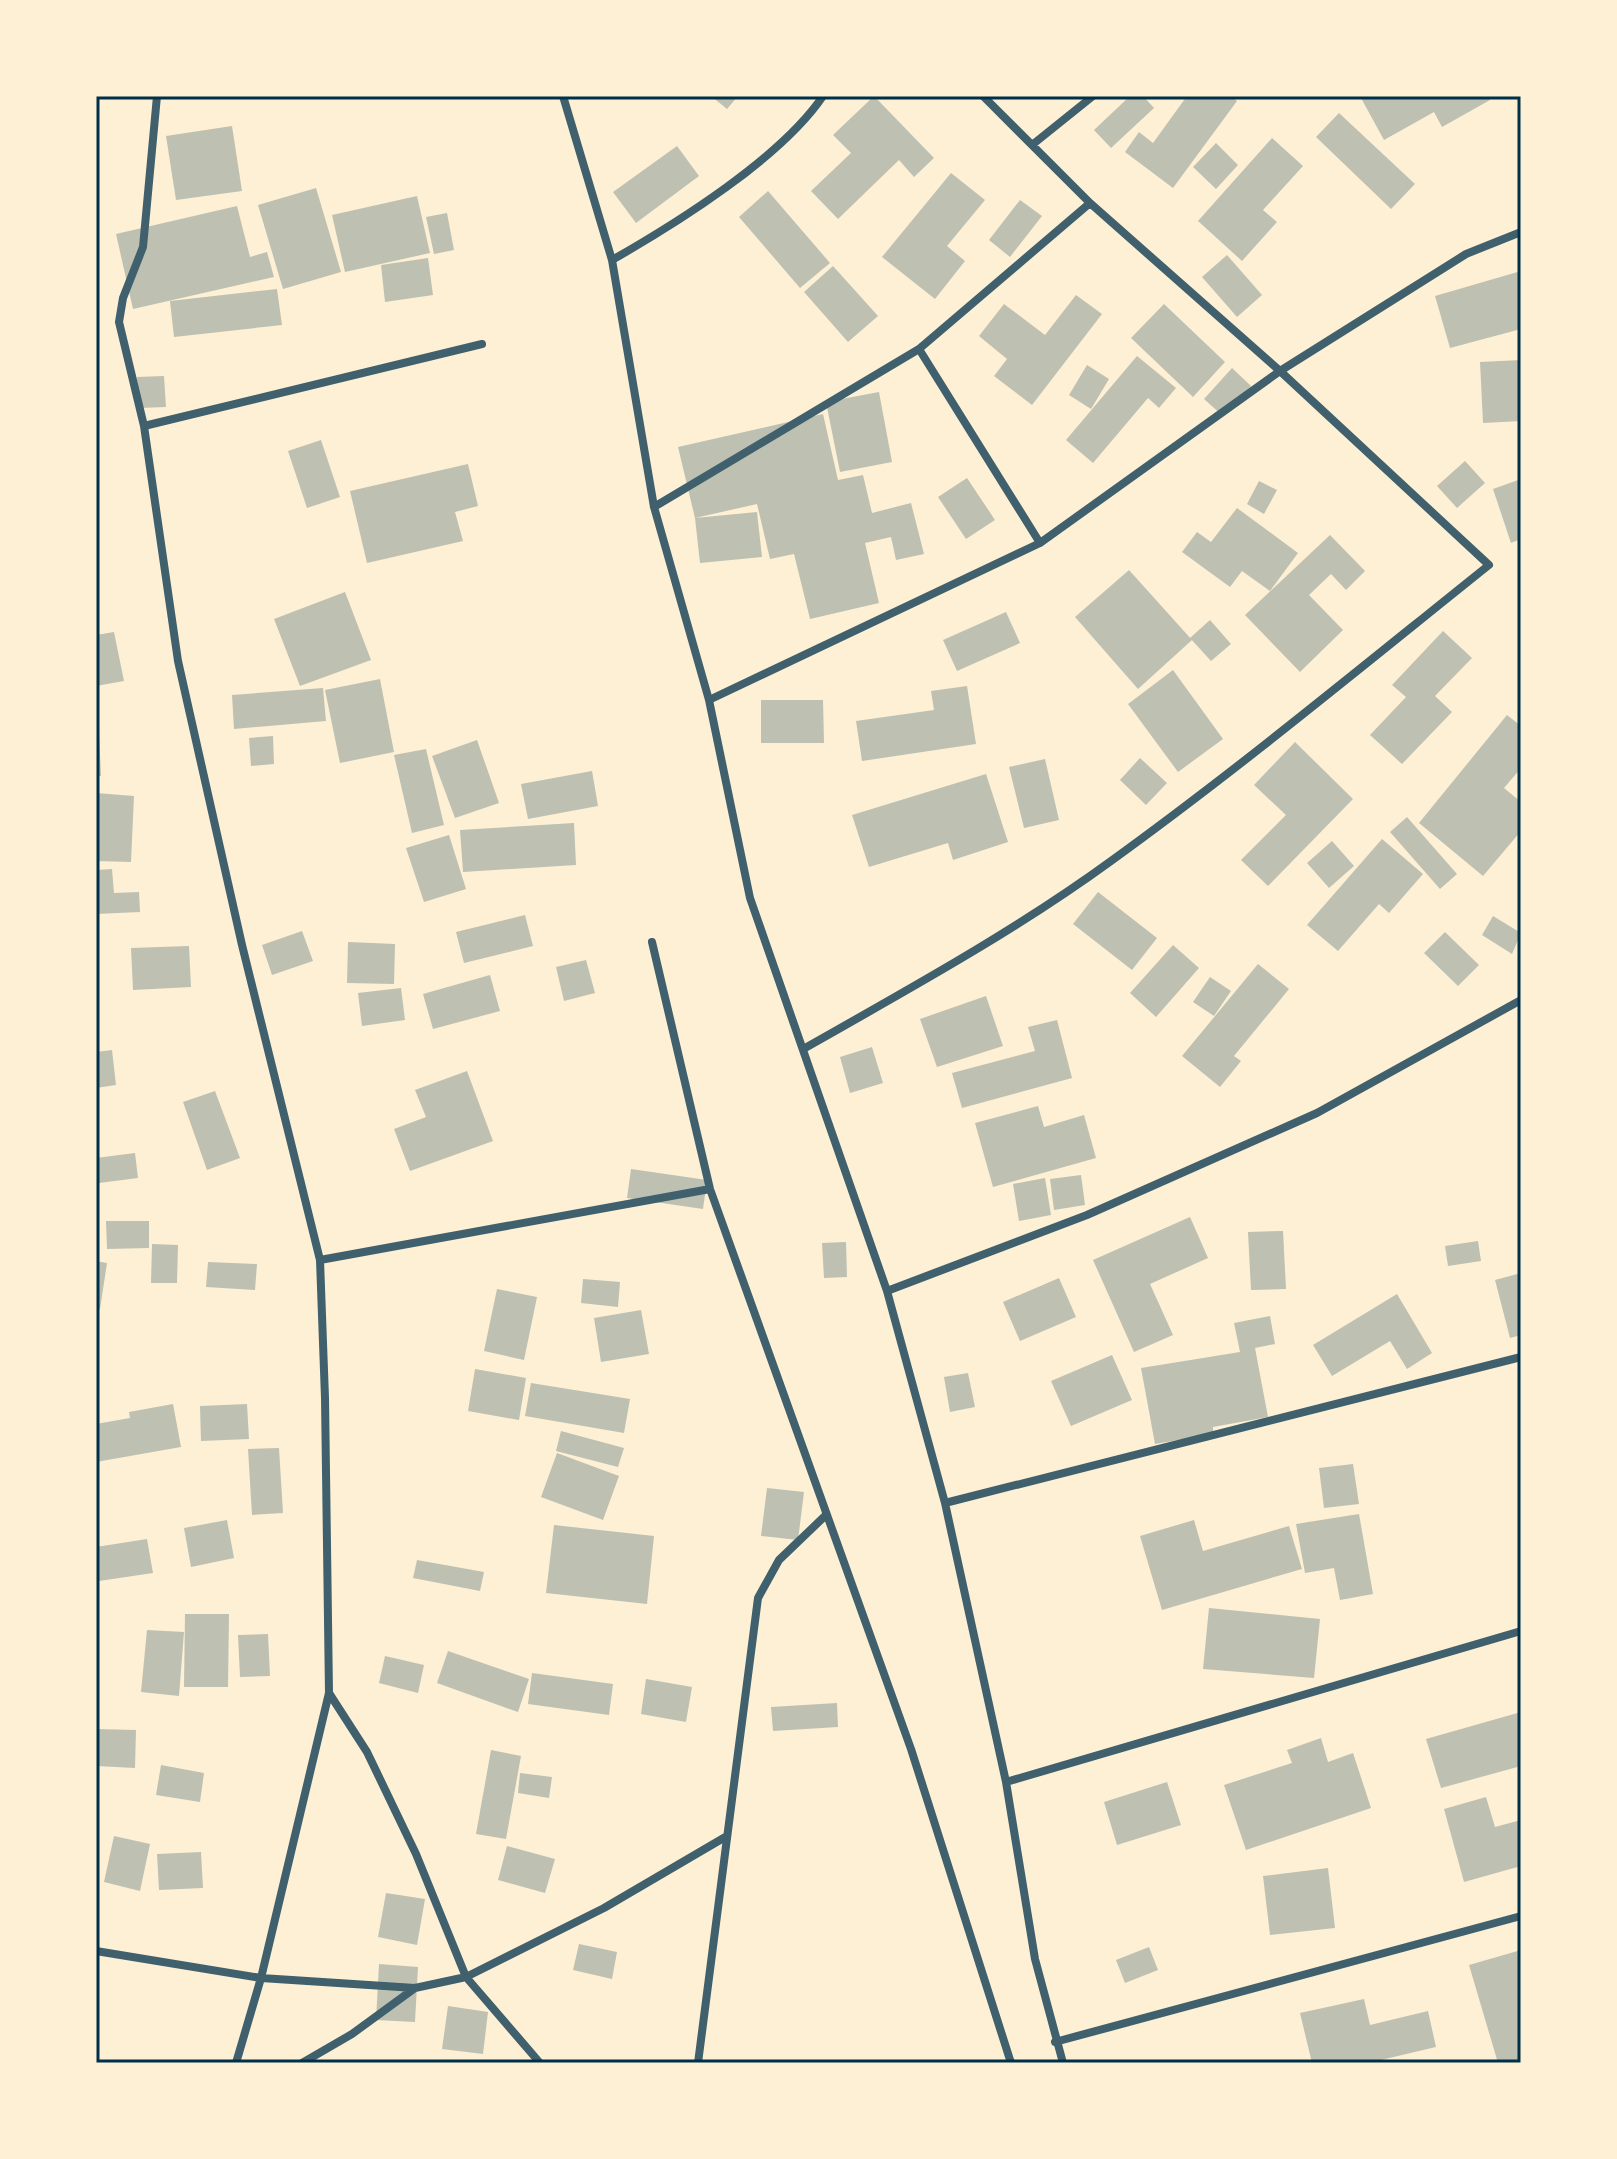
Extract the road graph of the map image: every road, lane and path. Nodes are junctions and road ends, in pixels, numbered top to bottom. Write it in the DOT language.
graph roads {
  1 [pos="157,96"];
  2 [pos="563,96"];
  3 [pos="823,96"];
  4 [pos="983,96"];
  5 [pos="1093,96"];
  6 [pos="1032,145"];
  7 [pos="1090,203"];
  8 [pos="1521,232"];
  9 [pos="612,260"];
  10 [pos="482,344"];
  11 [pos="919,349"];
  12 [pos="1280,371"];
  13 [pos="144,426"];
  14 [pos="654,507"];
  15 [pos="1040,543"];
  16 [pos="709,700"];
  17 [pos="652,942"];
  18 [pos="1521,1000"];
  19 [pos="805,1048"];
  20 [pos="710,1189"];
  21 [pos="320,1260"];
  22 [pos="887,1291"];
  23 [pos="1521,1357"];
  24 [pos="945,1503"];
  25 [pos="826,1515"];
  26 [pos="1521,1631"];
  27 [pos="329,1693"];
  28 [pos="1006,1782"];
  29 [pos="727,1836"];
  30 [pos="1521,1916"];
  31 [pos="96,1951"];
  32 [pos="466,1977"];
  33 [pos="261,1978"];
  34 [pos="415,1988"];
  35 [pos="1055,2042"];
  36 [pos="236,2063"];
  37 [pos="302,2063"];
  38 [pos="540,2063"];
  39 [pos="698,2063"];
  40 [pos="1011,2063"];
  41 [pos="1063,2063"];
  1 -- 13 [label="street"];
  2 -- 9 [label="street"];
  3 -- 9 [label="street"];
  4 -- 6 [label="street"];
  5 -- 6 [label="street"];
  6 -- 7 [label="street"];
  7 -- 11 [label="street"];
  7 -- 12 [label="street"];
  8 -- 12 [label="street"];
  9 -- 14 [label="street"];
  10 -- 13 [label="street"];
  11 -- 14 [label="street"];
  11 -- 15 [label="street"];
  12 -- 15 [label="street"];
  12 -- 19 [label="street"];
  13 -- 21 [label="street"];
  14 -- 16 [label="street"];
  15 -- 16 [label="street"];
  16 -- 19 [label="street"];
  17 -- 20 [label="street"];
  18 -- 22 [label="street"];
  19 -- 22 [label="street"];
  20 -- 21 [label="street"];
  20 -- 25 [label="street"];
  21 -- 27 [label="street"];
  22 -- 24 [label="street"];
  23 -- 24 [label="street"];
  24 -- 28 [label="street"];
  25 -- 29 [label="street"];
  25 -- 40 [label="street"];
  26 -- 28 [label="street"];
  27 -- 32 [label="street"];
  27 -- 33 [label="street"];
  28 -- 35 [label="street"];
  29 -- 32 [label="street"];
  29 -- 39 [label="street"];
  30 -- 35 [label="street"];
  31 -- 33 [label="street"];
  32 -- 34 [label="street"];
  32 -- 38 [label="street"];
  33 -- 34 [label="street"];
  33 -- 36 [label="street"];
  34 -- 37 [label="street"];
  35 -- 41 [label="street"];
}
